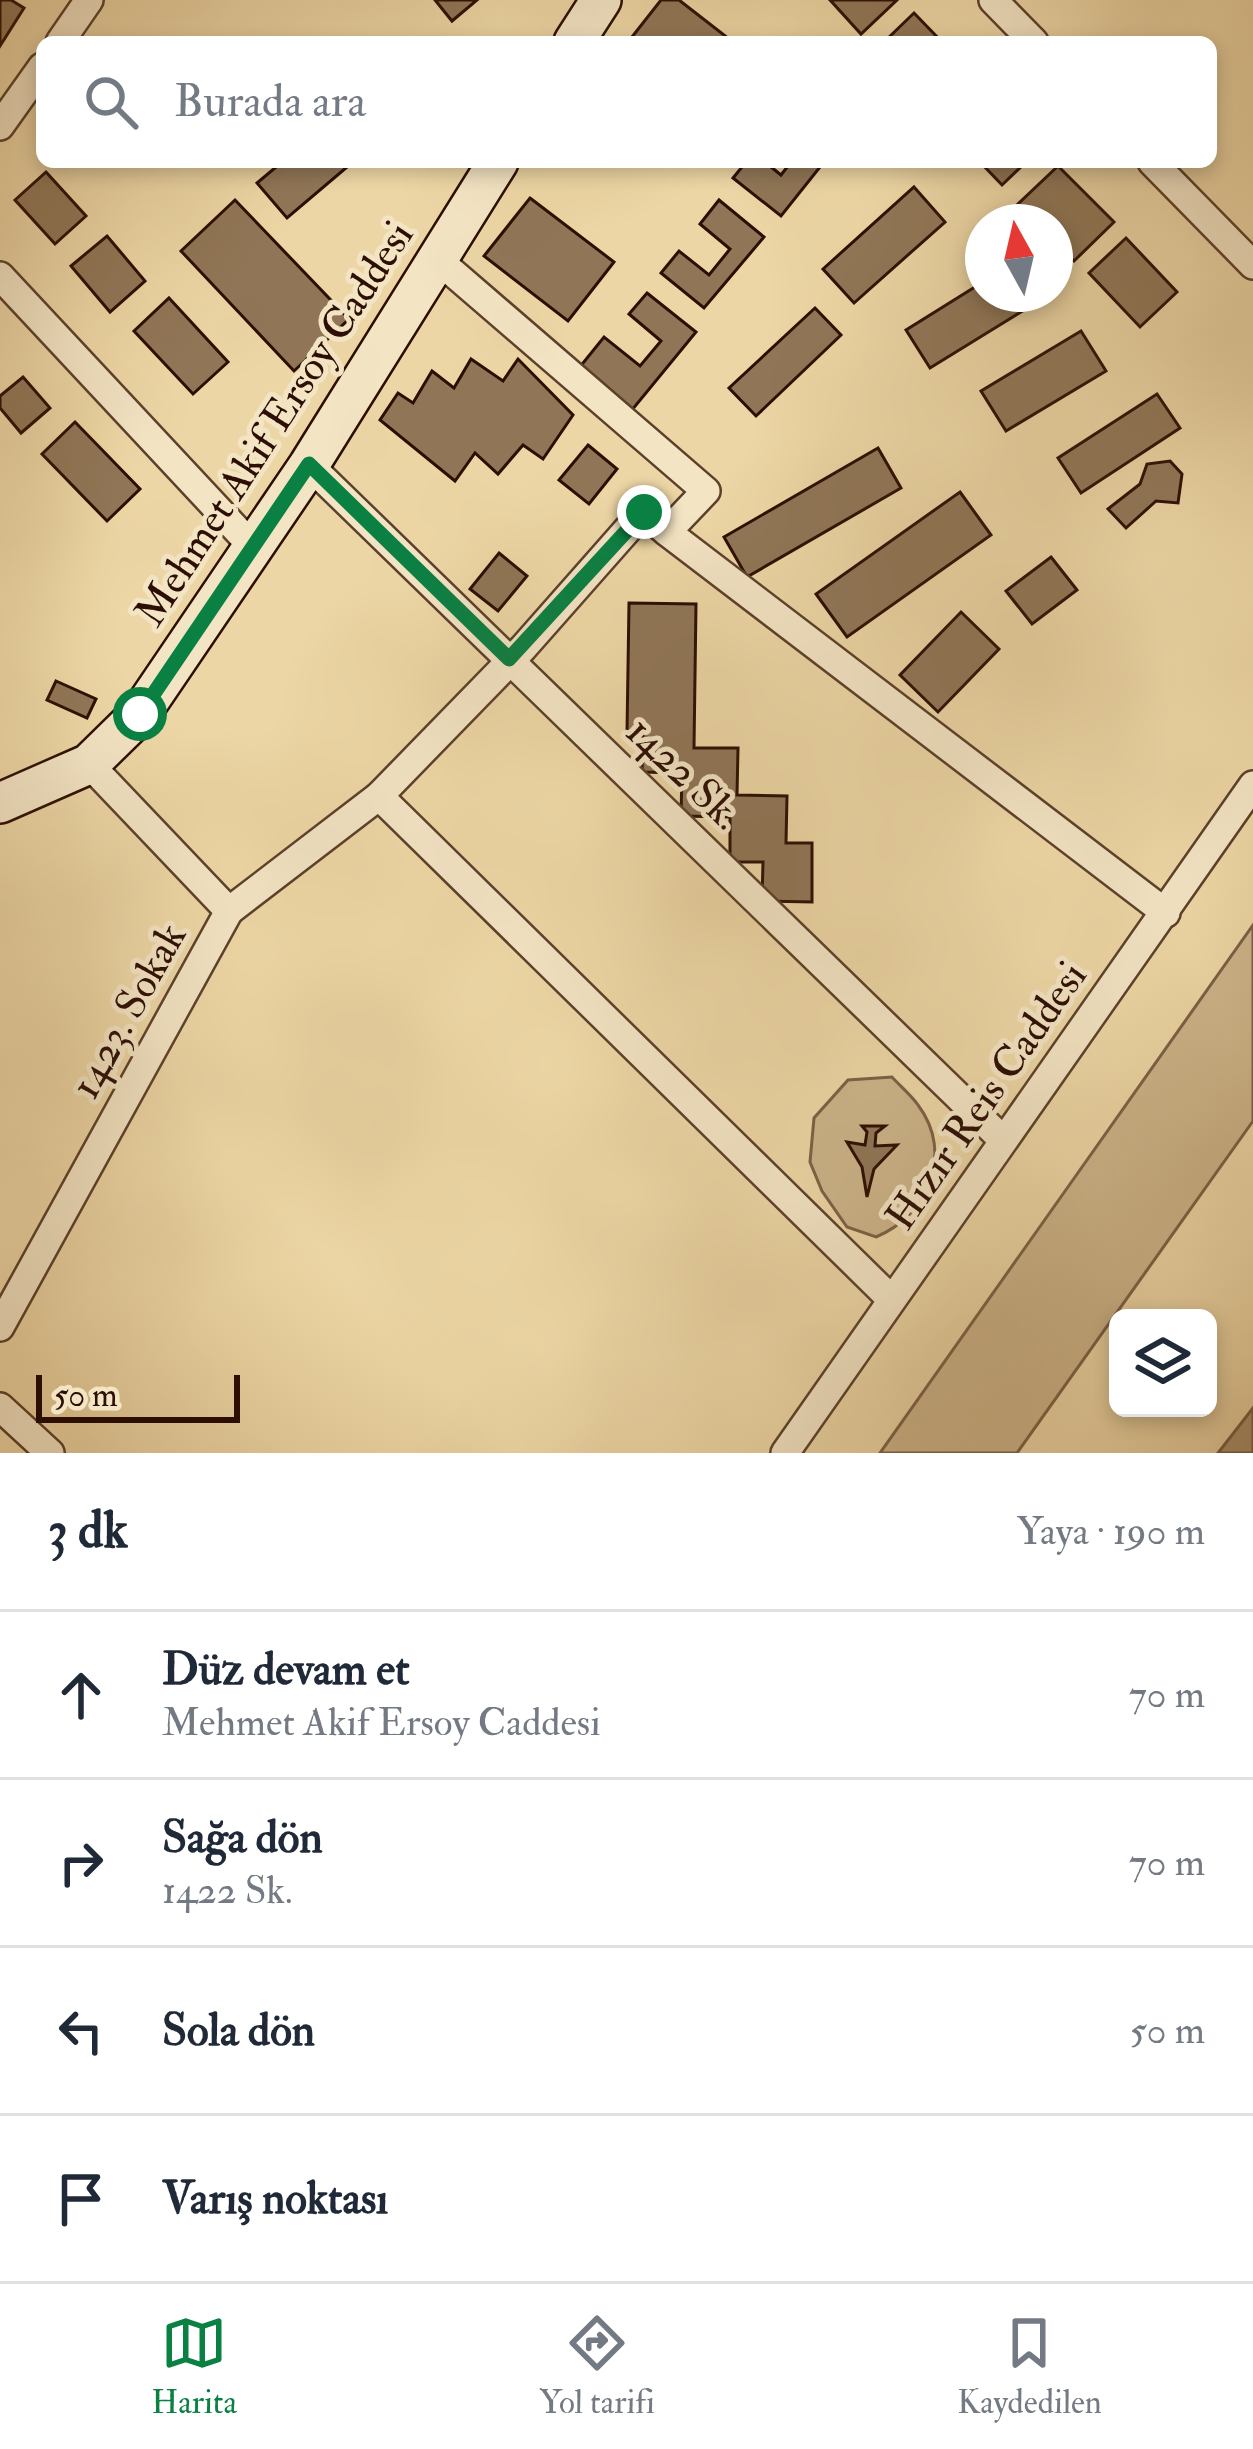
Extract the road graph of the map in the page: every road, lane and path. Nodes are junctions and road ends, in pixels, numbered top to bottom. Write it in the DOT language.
graph roads {
  1 [pos="89,0"];
  2 [pos="601,0"];
  3 [pos="993,0"];
  4 [pos="63,36"];
  5 [pos="578,36"];
  6 [pos="1028,36"];
  7 [pos="36,75"];
  8 [pos="0,126"];
  9 [pos="494,168"];
  10 [pos="1158,168"];
  11 [pos="437,259"];
  12 [pos="1253,265"];
  13 [pos="0,276"];
  14 [pos="309,464"];
  15 [pos="668,532"];
  16 [pos="253,547"];
  17 [pos="509,659"];
  18 [pos="88,764"];
  19 [pos="1253,785"];
  20 [pos="379,796"];
  21 [pos="0,803"];
  22 [pos="229,911"];
  23 [pos="1166,914"];
  24 [pos="1003,1140"];
  25 [pos="891,1299"];
  26 [pos="0,1327"];
  27 [pos="0,1407"];
  28 [pos="50,1453"];
  29 [pos="785,1453"];
  1 -- 4 [label="street"];
  2 -- 5 [label="main road"];
  3 -- 6 [label="street"];
  7 -- 8 [label="street"];
  9 -- 11 [label="main road, Mehmet Akif Ersoy Caddesi"];
  10 -- 12 [label="street"];
  11 -- 14 [label="main road, Mehmet Akif Ersoy Caddesi"];
  11 -- 15 [label="street"];
  13 -- 16 [label="street"];
  14 -- 16 [label="main road, Mehmet Akif Ersoy Caddesi"];
  14 -- 17 [label="street, 1422 Sk."];
  15 -- 17 [label="street"];
  15 -- 23 [label="street"];
  16 -- 18 [label="main road, Mehmet Akif Ersoy Caddesi"];
  17 -- 20 [label="street"];
  17 -- 24 [label="street, 1422 Sk."];
  18 -- 21 [label="main road, Mehmet Akif Ersoy Caddesi"];
  18 -- 22 [label="street, 1423. Sokak"];
  19 -- 23 [label="street, Hızır Reis Caddesi"];
  20 -- 22 [label="street"];
  20 -- 25 [label="street"];
  22 -- 26 [label="street, 1423. Sokak"];
  23 -- 24 [label="street, Hızır Reis Caddesi"];
  24 -- 25 [label="street, Hızır Reis Caddesi"];
  25 -- 29 [label="street, Hızır Reis Caddesi"];
  27 -- 28 [label="street"];
}
